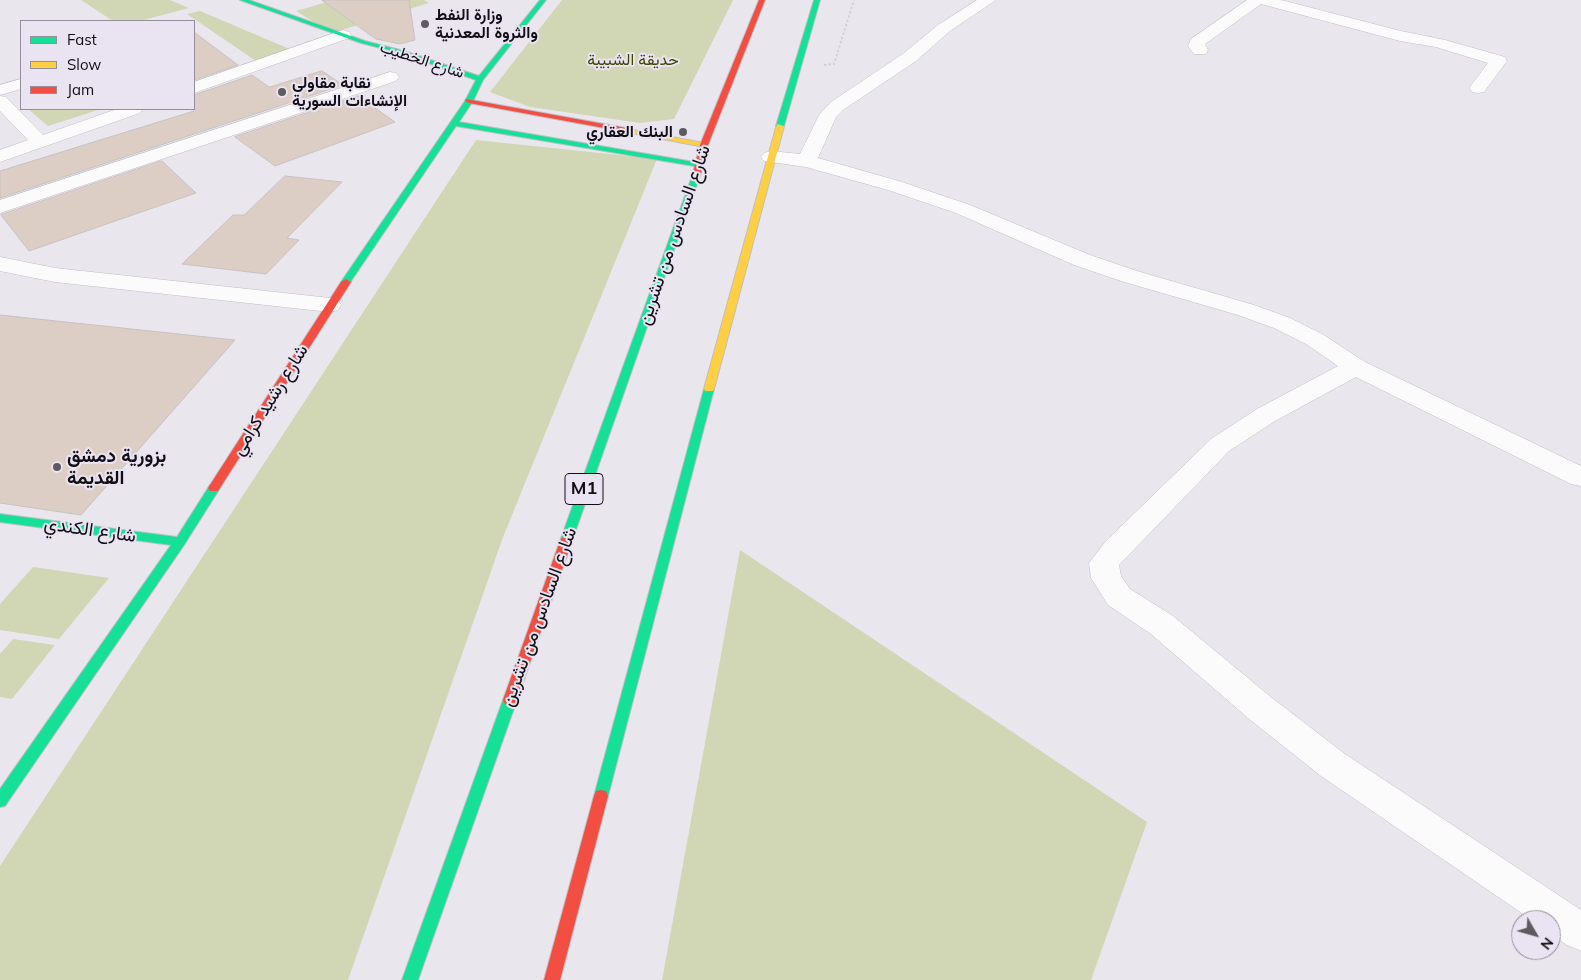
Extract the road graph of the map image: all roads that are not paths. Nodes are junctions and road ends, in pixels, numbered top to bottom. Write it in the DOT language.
graph roads {
  1 [pos="243,0"];
  2 [pos="543,0"];
  3 [pos="762,0"];
  4 [pos="817,0"];
  5 [pos="988,0"];
  6 [pos="1257,0"];
  7 [pos="1263,0"];
  8 [pos="343,35"];
  9 [pos="1200,50"];
  10 [pos="390,77"];
  11 [pos="479,82"];
  12 [pos="20,84"];
  13 [pos="195,88"];
  14 [pos="1478,88"];
  15 [pos="0,90"];
  16 [pos="0,101"];
  17 [pos="469,101"];
  18 [pos="131,110"];
  19 [pos="454,122"];
  20 [pos="40,142"];
  21 [pos="704,145"];
  22 [pos="0,156"];
  23 [pos="771,157"];
  24 [pos="807,161"];
  25 [pos="700,165"];
  26 [pos="0,207"];
  27 [pos="0,264"];
  28 [pos="330,305"];
  29 [pos="1356,367"];
  30 [pos="1581,477"];
  31 [pos="0,518"];
  32 [pos="180,542"];
  33 [pos="0,801"];
  34 [pos="1581,932"];
  35 [pos="410,980"];
  36 [pos="552,980"];
  1 -- 8 [label="main road, شارع الخطيب"];
  2 -- 11 [label="main road, شارع رشيد كرامي"];
  3 -- 21 [label="main road, شارع السادس من تشرين / M1"];
  4 -- 23 [label="main road"];
  5 -- 24 [label="street"];
  6 -- 9 [label="street"];
  7 -- 14 [label="street"];
  8 -- 11 [label="main road, شارع الخطيب"];
  8 -- 13 [label="street"];
  10 -- 26 [label="street"];
  11 -- 17 [label="main road, شارع رشيد كرامي"];
  12 -- 15 [label="street"];
  16 -- 20 [label="street"];
  17 -- 19 [label="main road, شارع رشيد كرامي"];
  17 -- 21 [label="main road"];
  18 -- 20 [label="street"];
  19 -- 25 [label="main road"];
  19 -- 28 [label="main road, شارع رشيد كرامي"];
  20 -- 22 [label="street"];
  21 -- 25 [label="main road, شارع السادس من تشرين / M1"];
  23 -- 24 [label="street"];
  23 -- 36 [label="main road"];
  24 -- 29 [label="street"];
  25 -- 35 [label="main road, شارع السادس من تشرين / M1"];
  27 -- 28 [label="street"];
  28 -- 32 [label="main road, شارع رشيد كرامي"];
  29 -- 30 [label="street"];
  29 -- 34 [label="street"];
  31 -- 32 [label="main road, شارع الكندي"];
  32 -- 33 [label="main road, شارع رشيد كرامي"];
}
